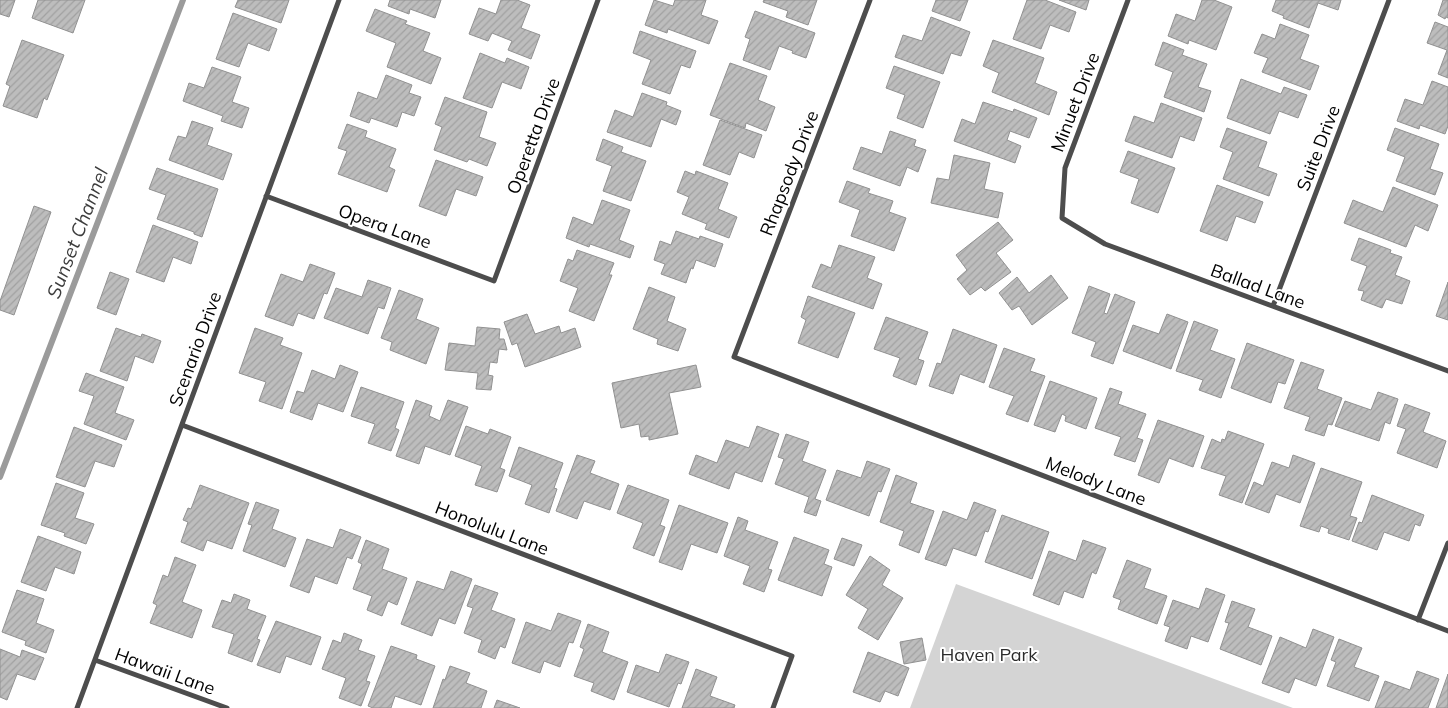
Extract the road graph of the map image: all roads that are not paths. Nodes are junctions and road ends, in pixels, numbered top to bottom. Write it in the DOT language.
graph roads {
  1 [pos="339,0"];
  2 [pos="598,0"];
  3 [pos="870,0"];
  4 [pos="1128,0"];
  5 [pos="1389,0"];
  6 [pos="266,196"];
  7 [pos="1062,218"];
  8 [pos="494,281"];
  9 [pos="1273,306"];
  10 [pos="734,357"];
  11 [pos="1448,371"];
  12 [pos="182,425"];
  13 [pos="1448,543"];
  14 [pos="1418,620"];
  15 [pos="1448,631"];
  16 [pos="95,660"];
  17 [pos="77,708"];
  18 [pos="226,708"];
  19 [pos="773,708"];
  1 -- 6 [label="street, Scenario Drive"];
  2 -- 8 [label="street, Operetta Drive"];
  3 -- 10 [label="street, Rhapsody Drive"];
  4 -- 7 [label="street, Minuet Drive"];
  5 -- 9 [label="street, Suite Drive"];
  6 -- 8 [label="street, Opera Lane"];
  6 -- 12 [label="street, Scenario Drive"];
  7 -- 9 [label="street, Ballad Lane"];
  9 -- 11 [label="street, Ballad Lane"];
  10 -- 14 [label="street, Melody Lane"];
  12 -- 16 [label="street, Scenario Drive"];
  12 -- 19 [label="street, Honolulu Lane"];
  13 -- 14 [label="street"];
  14 -- 15 [label="street, Melody Lane"];
  16 -- 17 [label="street, Scenario Drive"];
  16 -- 18 [label="street, Hawaii Lane"];
}
